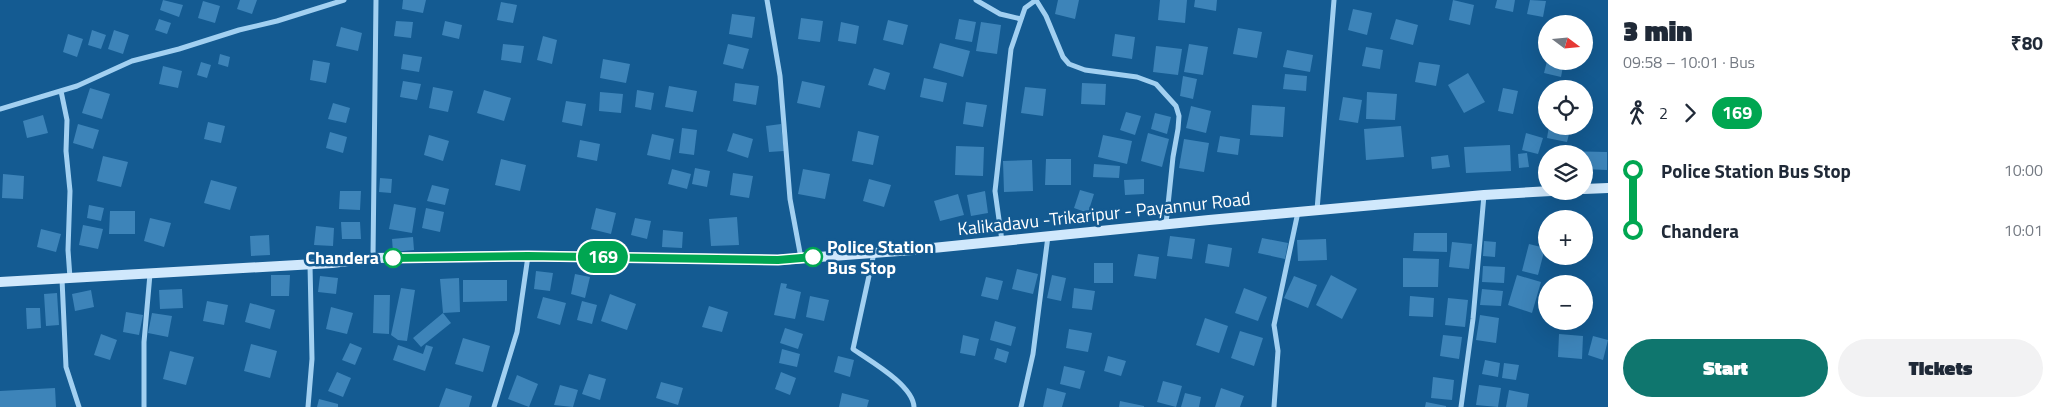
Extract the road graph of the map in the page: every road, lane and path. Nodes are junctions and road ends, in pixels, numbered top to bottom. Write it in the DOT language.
graph roads {
  1 [pos="344,0"];
  2 [pos="376,0"];
  3 [pos="767,0"];
  4 [pos="976,0"];
  5 [pos="1036,0"];
  6 [pos="1334,0"];
  7 [pos="1021,19"];
  8 [pos="61,91"];
  9 [pos="0,109"];
  10 [pos="1608,188"];
  11 [pos="1593,189"];
  12 [pos="1538,192"];
  13 [pos="1484,195"];
  14 [pos="1317,210"];
  15 [pos="1298,212"];
  16 [pos="1166,224"];
  17 [pos="1048,236"];
  18 [pos="1002,241"];
  19 [pos="874,252"];
  20 [pos="528,256"];
  21 [pos="373,258"];
  22 [pos="801,258"];
  23 [pos="310,265"];
  24 [pos="150,274"];
  25 [pos="66,278"];
  26 [pos="0,282"];
  27 [pos="79,407"];
  28 [pos="144,407"];
  29 [pos="308,407"];
  30 [pos="494,407"];
  31 [pos="914,407"];
  32 [pos="1021,407"];
  33 [pos="1274,407"];
  34 [pos="1461,407"];
  1 -- 8 [label="street"];
  2 -- 21 [label="street"];
  3 -- 22 [label="street"];
  4 -- 7 [label="street"];
  5 -- 7 [label="street"];
  5 -- 16 [label="street"];
  6 -- 14 [label="street"];
  7 -- 18 [label="street"];
  8 -- 9 [label="street"];
  8 -- 25 [label="street"];
  10 -- 11 [label="main road"];
  12 -- 13 [label="main road, Kalikadavu -Trikaripur - Payannur Road"];
  13 -- 14 [label="main road, Kalikadavu -Trikaripur - Payannur Road"];
  13 -- 34 [label="street"];
  14 -- 15 [label="main road, Kalikadavu -Trikaripur - Payannur Road"];
  15 -- 16 [label="main road, Kalikadavu -Trikaripur - Payannur Road"];
  15 -- 33 [label="street"];
  16 -- 17 [label="main road, Kalikadavu -Trikaripur - Payannur Road"];
  17 -- 18 [label="main road, Kalikadavu -Trikaripur - Payannur Road"];
  17 -- 32 [label="street"];
  18 -- 19 [label="main road, Kalikadavu -Trikaripur - Payannur Road"];
  19 -- 22 [label="main road, Kalikadavu -Trikaripur - Payannur Road"];
  19 -- 31 [label="street"];
  20 -- 21 [label="main road, Kalikadavu -Trikaripur - Payannur Road"];
  20 -- 22 [label="main road, Kalikadavu -Trikaripur - Payannur Road"];
  20 -- 30 [label="street"];
  21 -- 23 [label="main road, Kalikadavu -Trikaripur - Payannur Road"];
  23 -- 24 [label="main road, Kalikadavu -Trikaripur - Payannur Road"];
  23 -- 29 [label="street"];
  24 -- 25 [label="main road, Kalikadavu -Trikaripur - Payannur Road"];
  24 -- 28 [label="street"];
  25 -- 26 [label="main road, Kalikadavu -Trikaripur - Payannur Road"];
  25 -- 27 [label="street"];
}
